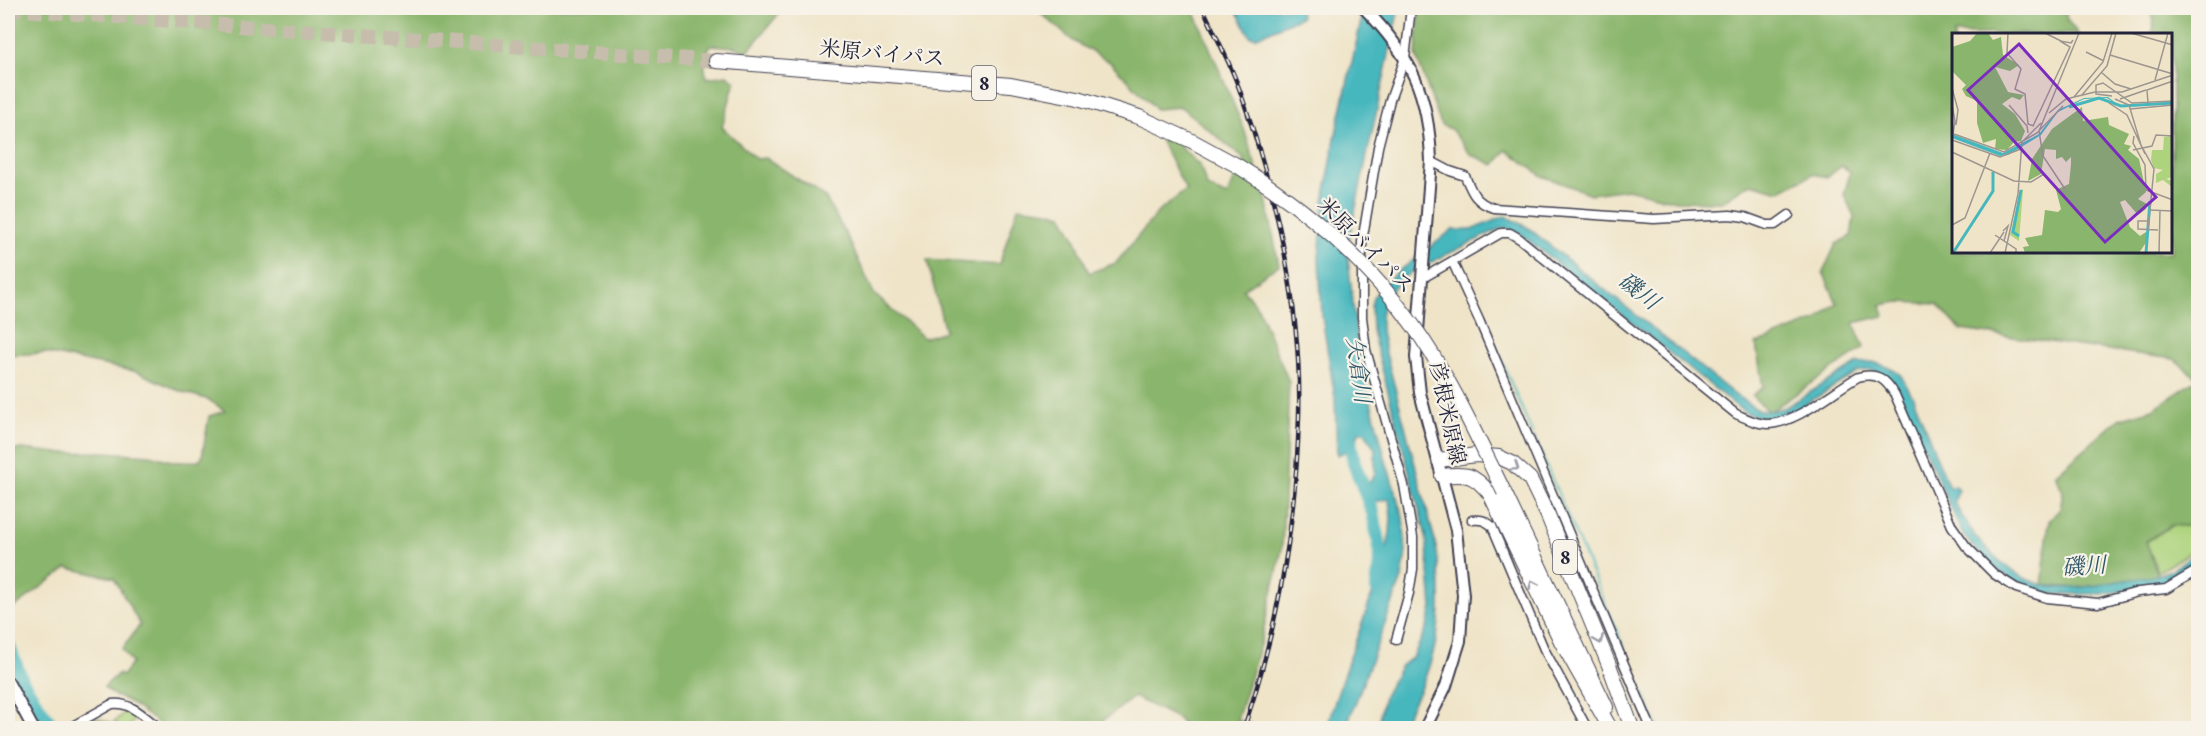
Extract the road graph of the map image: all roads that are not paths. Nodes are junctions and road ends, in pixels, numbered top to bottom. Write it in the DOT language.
graph roads {
  1 [pos="1364,8"];
  2 [pos="1411,8"];
  3 [pos="1403,54"];
  4 [pos="716,60"];
  5 [pos="1431,161"];
  6 [pos="1789,215"];
  7 [pos="1452,261"];
  8 [pos="1422,275"];
  9 [pos="1439,460"];
  10 [pos="1442,476"];
  11 [pos="1472,520"];
  12 [pos="2199,570"];
  13 [pos="1396,640"];
  14 [pos="8,682"];
  15 [pos="33,729"];
  16 [pos="69,729"];
  17 [pos="159,729"];
  18 [pos="1425,729"];
  19 [pos="1587,729"];
  20 [pos="1610,729"];
  21 [pos="1617,729"];
  22 [pos="1632,729"];
  23 [pos="1652,729"];
  1 -- 3 [label="main road, 彦根米原線"];
  2 -- 3 [label="street"];
  3 -- 5 [label="main road, 彦根米原線"];
  3 -- 13 [label="street"];
  4 -- 21 [label="highway, 米原バイパス / 8, bridge"];
  5 -- 6 [label="street"];
  5 -- 8 [label="main road, 彦根米原線"];
  7 -- 8 [label="street"];
  7 -- 12 [label="street"];
  7 -- 23 [label="street"];
  8 -- 9 [label="main road, 彦根米原線"];
  9 -- 10 [label="main road, 彦根米原線"];
  9 -- 22 [label="highway, 8, one-way"];
  10 -- 18 [label="main road, 彦根米原線"];
  20 -- 10 [label="highway, 8, one-way"];
  11 -- 19 [label="street"];
  14 -- 15 [label="main road"];
  16 -- 17 [label="street"];
}
